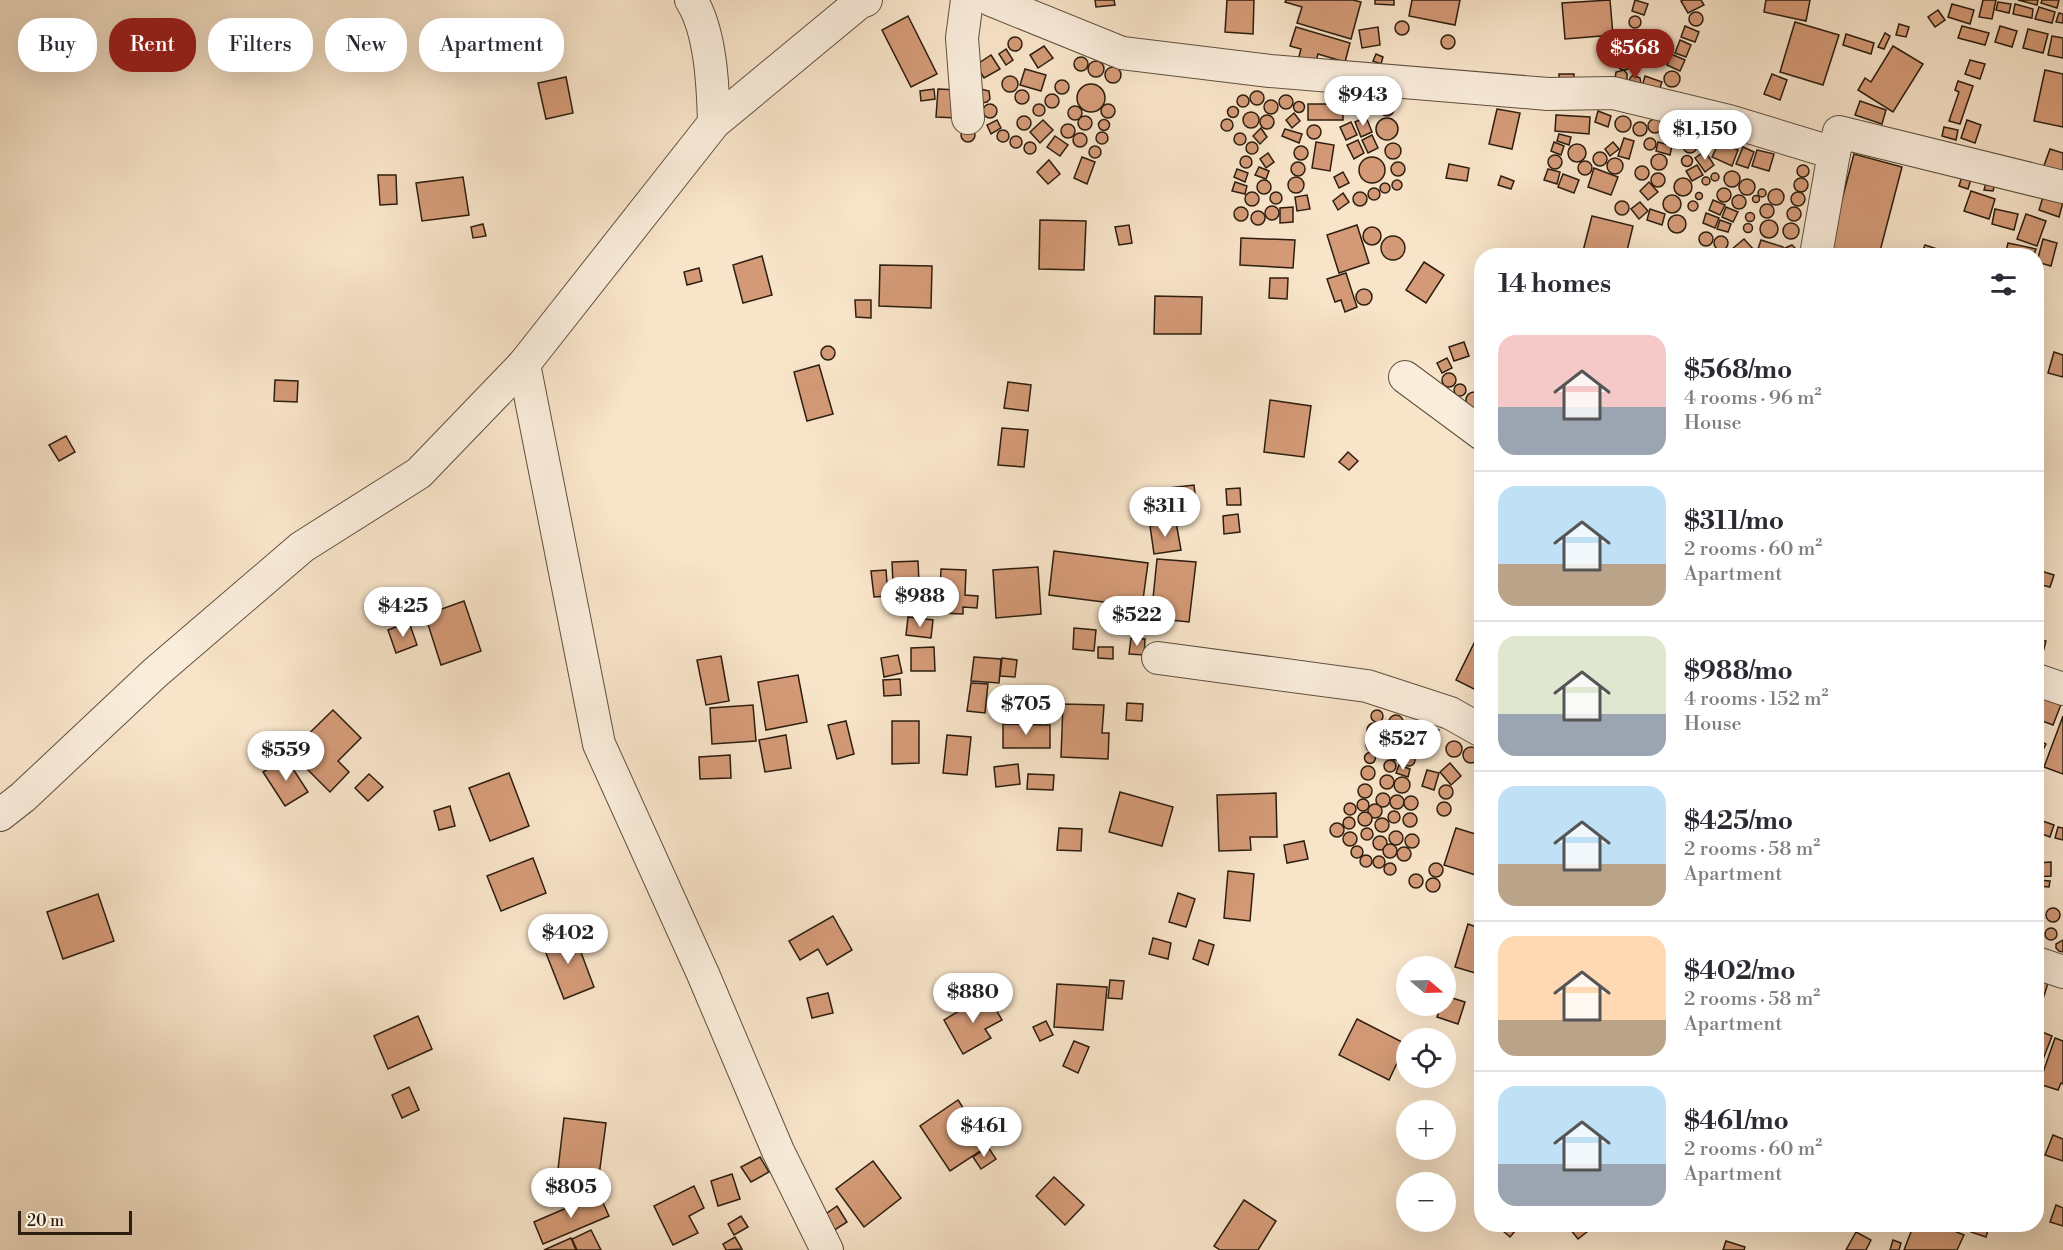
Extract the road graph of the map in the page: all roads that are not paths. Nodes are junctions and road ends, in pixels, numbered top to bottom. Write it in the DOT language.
graph roads {
  1 [pos="691,0"];
  2 [pos="866,0"];
  3 [pos="967,0"];
  4 [pos="991,0"];
  5 [pos="968,118"];
  6 [pos="714,123"];
  7 [pos="1834,153"];
  8 [pos="2063,187"];
  9 [pos="1817,248"];
  10 [pos="524,363"];
  11 [pos="1405,377"];
  12 [pos="1474,428"];
  13 [pos="1158,658"];
  14 [pos="2044,682"];
  15 [pos="2063,689"];
  16 [pos="1474,726"];
  17 [pos="0,815"];
  18 [pos="2044,965"];
  19 [pos="2063,972"];
  20 [pos="827,1250"];
  1 -- 6 [label="street"];
  2 -- 6 [label="street"];
  3 -- 5 [label="street"];
  4 -- 7 [label="street"];
  6 -- 10 [label="street"];
  7 -- 8 [label="street"];
  7 -- 9 [label="street"];
  10 -- 17 [label="street"];
  10 -- 20 [label="street"];
  11 -- 12 [label="street"];
  13 -- 16 [label="street"];
  14 -- 15 [label="street"];
  18 -- 19 [label="street"];
}
